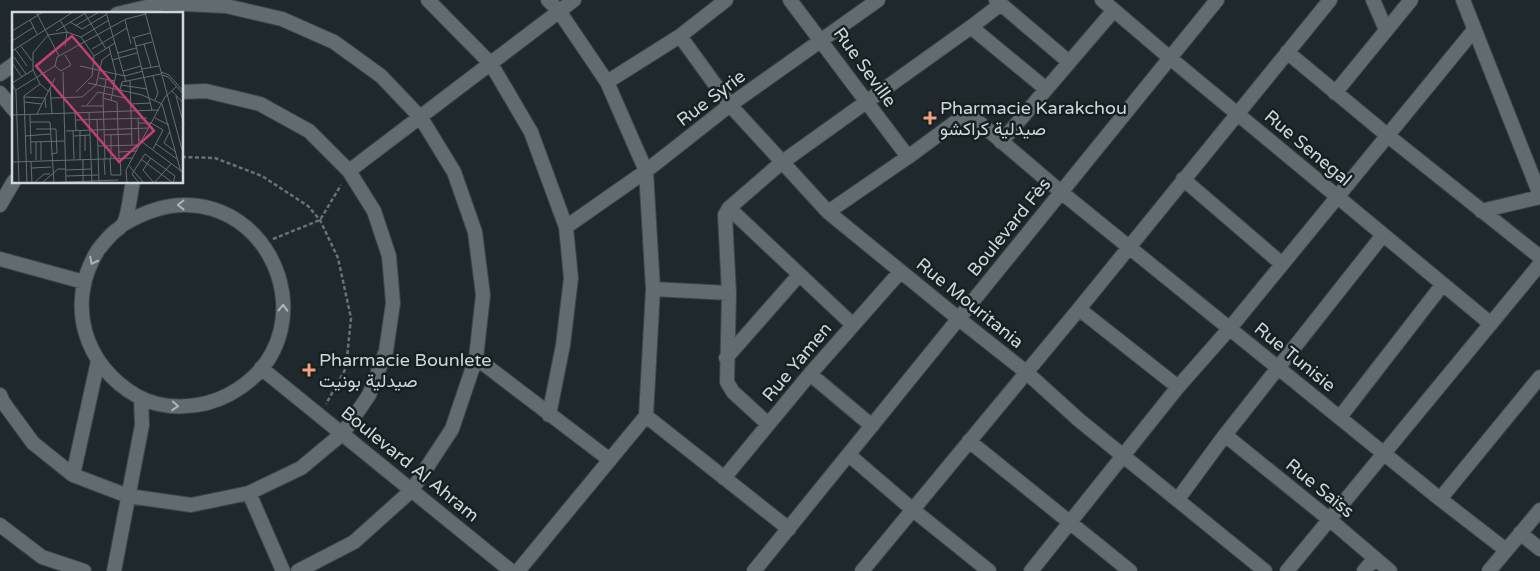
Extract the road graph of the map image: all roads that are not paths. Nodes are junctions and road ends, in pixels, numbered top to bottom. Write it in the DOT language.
graph roads {
  1 [pos="428,0"];
  2 [pos="548,0"];
  3 [pos="574,0"];
  4 [pos="726,0"];
  5 [pos="790,0"];
  6 [pos="878,0"];
  7 [pos="1217,0"];
  8 [pos="1330,0"];
  9 [pos="1373,0"];
  10 [pos="1411,0"];
  11 [pos="1463,0"];
  12 [pos="998,2"];
  13 [pos="1107,3"];
  14 [pos="164,6"];
  15 [pos="559,11"];
  16 [pos="129,12"];
  17 [pos="971,27"];
  18 [pos="1386,30"];
  19 [pos="1474,30"];
  20 [pos="680,36"];
  21 [pos="822,41"];
  22 [pos="1287,52"];
  23 [pos="1170,58"];
  24 [pos="1069,62"];
  25 [pos="492,64"];
  26 [pos="12,65"];
  27 [pos="0,74"];
  28 [pos="608,82"];
  29 [pos="1046,89"];
  30 [pos="184,92"];
  31 [pos="1335,93"];
  32 [pos="0,94"];
  33 [pos="866,101"];
  34 [pos="730,105"];
  35 [pos="12,108"];
  36 [pos="1236,113"];
  37 [pos="421,118"];
  38 [pos="1387,136"];
  39 [pos="1001,142"];
  40 [pos="908,157"];
  41 [pos="782,163"];
  42 [pos="349,171"];
  43 [pos="646,171"];
  44 [pos="1183,179"];
  45 [pos="12,184"];
  46 [pos="133,184"];
  47 [pos="1062,192"];
  48 [pos="1337,196"];
  49 [pos="1540,196"];
  50 [pos="0,205"];
  51 [pos="729,208"];
  52 [pos="1481,211"];
  53 [pos="828,212"];
  54 [pos="124,224"];
  55 [pos="566,227"];
  56 [pos="1383,235"];
  57 [pos="1129,245"];
  58 [pos="1540,257"];
  59 [pos="0,259"];
  60 [pos="1282,264"];
  61 [pos="1540,264"];
  62 [pos="900,272"];
  63 [pos="799,275"];
  64 [pos="84,282"];
  65 [pos="1443,284"];
  66 [pos="653,289"];
  67 [pos="729,293"];
  68 [pos="1079,309"];
  69 [pos="959,319"];
  70 [pos="1491,324"];
  71 [pos="852,325"];
  72 [pos="1230,328"];
  73 [pos="476,358"];
  74 [pos="726,358"];
  75 [pos="98,361"];
  76 [pos="1278,367"];
  77 [pos="261,368"];
  78 [pos="1026,372"];
  79 [pos="810,374"];
  80 [pos="1540,378"];
  81 [pos="1178,387"];
  82 [pos="0,395"];
  83 [pos="141,398"];
  84 [pos="549,414"];
  85 [pos="646,416"];
  86 [pos="1340,417"];
  87 [pos="768,424"];
  88 [pos="872,426"];
  89 [pos="343,433"];
  90 [pos="1225,435"];
  91 [pos="969,440"];
  92 [pos="1384,453"];
  93 [pos="849,455"];
  94 [pos="1124,456"];
  95 [pos="610,460"];
  96 [pos="73,475"];
  97 [pos="724,478"];
  98 [pos="412,490"];
  99 [pos="249,493"];
  100 [pos="128,496"];
  101 [pos="1178,499"];
  102 [pos="1440,499"];
  103 [pos="912,509"];
  104 [pos="1540,510"];
  105 [pos="1329,519"];
  106 [pos="1071,523"];
  107 [pos="0,525"];
  108 [pos="789,529"];
  109 [pos="1520,533"];
  110 [pos="1540,549"];
  111 [pos="1506,550"];
  112 [pos="1375,558"];
  113 [pos="84,571"];
  114 [pos="114,571"];
  115 [pos="283,571"];
  116 [pos="298,571"];
  117 [pos="511,571"];
  118 [pos="518,571"];
  119 [pos="754,571"];
  120 [pos="862,571"];
  121 [pos="989,571"];
  122 [pos="1031,571"];
  123 [pos="1130,571"];
  124 [pos="1265,571"];
  125 [pos="1287,571"];
  126 [pos="1364,571"];
  127 [pos="1390,571"];
  128 [pos="1489,571"];
  1 -- 25 [label="street"];
  2 -- 15 [label="street"];
  3 -- 15 [label="street"];
  4 -- 20 [label="street"];
  5 -- 21 [label="street, Rue Seville"];
  6 -- 21 [label="street, Rue Syrie"];
  7 -- 23 [label="street, Boulevard Fès"];
  8 -- 22 [label="street"];
  9 -- 18 [label="street"];
  10 -- 18 [label="street"];
  11 -- 19 [label="street"];
  12 -- 17 [label="street"];
  12 -- 24 [label="street"];
  13 -- 23 [label="street, Rue Senegal"];
  13 -- 24 [label="street"];
  14 -- 16 [label="street"];
  14 -- 37 [label="street"];
  15 -- 25 [label="street"];
  15 -- 28 [label="street"];
  17 -- 29 [label="street"];
  17 -- 33 [label="street"];
  18 -- 31 [label="street"];
  19 -- 38 [label="street"];
  19 -- 49 [label="street"];
  20 -- 28 [label="street"];
  20 -- 34 [label="street, Rue Mouritania"];
  21 -- 33 [label="street, Rue Seville"];
  21 -- 34 [label="street, Rue Syrie"];
  22 -- 31 [label="street"];
  22 -- 36 [label="street"];
  23 -- 36 [label="street, Rue Senegal"];
  23 -- 47 [label="street, Boulevard Fès"];
  24 -- 29 [label="street"];
  25 -- 37 [label="street"];
  25 -- 55 [label="street"];
  26 -- 27 [label="street"];
  28 -- 43 [label="street"];
  29 -- 39 [label="street"];
  30 -- 42 [label="street"];
  31 -- 38 [label="street"];
  32 -- 35 [label="street"];
  33 -- 40 [label="street, Rue Seville"];
  33 -- 41 [label="street"];
  34 -- 41 [label="street, Rue Mouritania"];
  34 -- 43 [label="street, Rue Syrie"];
  36 -- 44 [label="street"];
  36 -- 48 [label="street, Rue Senegal"];
  37 -- 42 [label="street"];
  37 -- 73 [label="street"];
  38 -- 48 [label="street"];
  38 -- 52 [label="street"];
  39 -- 40 [label="street, Rue Tunisie"];
  39 -- 47 [label="street, Rue Tunisie"];
  40 -- 53 [label="street"];
  41 -- 51 [label="street"];
  41 -- 53 [label="street, Rue Mouritania"];
  42 -- 89 [label="street"];
  43 -- 55 [label="street, Rue Syrie"];
  43 -- 66 [label="street"];
  44 -- 57 [label="street"];
  44 -- 60 [label="street"];
  45 -- 50 [label="street"];
  46 -- 54 [label="street"];
  47 -- 57 [label="street, Rue Tunisie"];
  47 -- 69 [label="street, Boulevard Fès"];
  48 -- 56 [label="street, Rue Senegal"];
  48 -- 60 [label="street"];
  49 -- 52 [label="street"];
  51 -- 63 [label="street"];
  51 -- 67 [label="street"];
  52 -- 58 [label="street"];
  53 -- 62 [label="street, Rue Mouritania"];
  54 -- 64 [label="street, one-way"];
  77 -- 54 [label="street, one-way"];
  55 -- 84 [label="street"];
  56 -- 65 [label="street, Rue Senegal"];
  56 -- 76 [label="street"];
  57 -- 68 [label="street"];
  57 -- 72 [label="street, Rue Tunisie"];
  59 -- 64 [label="street"];
  60 -- 72 [label="street"];
  61 -- 70 [label="street"];
  62 -- 69 [label="street, Rue Mouritania"];
  62 -- 71 [label="street, Rue Yamen"];
  63 -- 71 [label="street"];
  63 -- 74 [label="street"];
  64 -- 75 [label="street"];
  65 -- 70 [label="street, Rue Senegal"];
  65 -- 86 [label="street"];
  66 -- 67 [label="street"];
  66 -- 85 [label="street"];
  67 -- 74 [label="street"];
  68 -- 78 [label="street"];
  68 -- 81 [label="street"];
  69 -- 78 [label="street, Rue Mouritania"];
  69 -- 88 [label="street, Boulevard Fès"];
  70 -- 92 [label="street"];
  71 -- 79 [label="street, Rue Yamen"];
  72 -- 76 [label="street, Rue Tunisie"];
  72 -- 81 [label="street"];
  73 -- 84 [label="street"];
  73 -- 98 [label="street"];
  74 -- 87 [label="street"];
  75 -- 83 [label="street"];
  75 -- 96 [label="street"];
  76 -- 86 [label="street, Rue Tunisie"];
  76 -- 90 [label="street"];
  83 -- 77 [label="street, one-way"];
  77 -- 89 [label="street, Boulevard Al Ahram"];
  78 -- 91 [label="street"];
  78 -- 94 [label="street, Rue Mouritania"];
  79 -- 87 [label="street, Rue Yamen"];
  79 -- 88 [label="street"];
  80 -- 102 [label="street"];
  81 -- 94 [label="street"];
  82 -- 96 [label="street"];
  83 -- 100 [label="street"];
  84 -- 95 [label="street"];
  85 -- 95 [label="street"];
  85 -- 97 [label="street"];
  86 -- 92 [label="street, Rue Tunisie"];
  87 -- 97 [label="street, Rue Yamen"];
  88 -- 93 [label="street, Boulevard Fès"];
  89 -- 98 [label="street, Boulevard Al Ahram"];
  89 -- 99 [label="street"];
  90 -- 101 [label="street"];
  90 -- 105 [label="street, Rue Saïss"];
  91 -- 103 [label="street"];
  91 -- 106 [label="street"];
  92 -- 102 [label="street, Rue Tunisie"];
  92 -- 105 [label="street"];
  93 -- 103 [label="street"];
  93 -- 108 [label="street, Boulevard Fès"];
  94 -- 101 [label="street, Rue Mouritania"];
  94 -- 106 [label="street"];
  95 -- 118 [label="street"];
  96 -- 100 [label="street"];
  97 -- 108 [label="street"];
  98 -- 116 [label="street"];
  98 -- 117 [label="street, Boulevard Al Ahram"];
  99 -- 100 [label="street"];
  99 -- 115 [label="street"];
  100 -- 114 [label="street"];
  101 -- 124 [label="street, Rue Mouritania"];
  102 -- 111 [label="street, Rue Tunisie"];
  103 -- 120 [label="street"];
  103 -- 121 [label="street"];
  104 -- 109 [label="street"];
  105 -- 112 [label="street, Rue Saïss"];
  105 -- 125 [label="street"];
  106 -- 122 [label="street"];
  106 -- 123 [label="street"];
  107 -- 113 [label="street"];
  108 -- 119 [label="street, Boulevard Fès"];
  109 -- 110 [label="street"];
  109 -- 111 [label="street"];
  111 -- 128 [label="street"];
  112 -- 126 [label="street"];
  112 -- 127 [label="street, Rue Saïss"];
}
